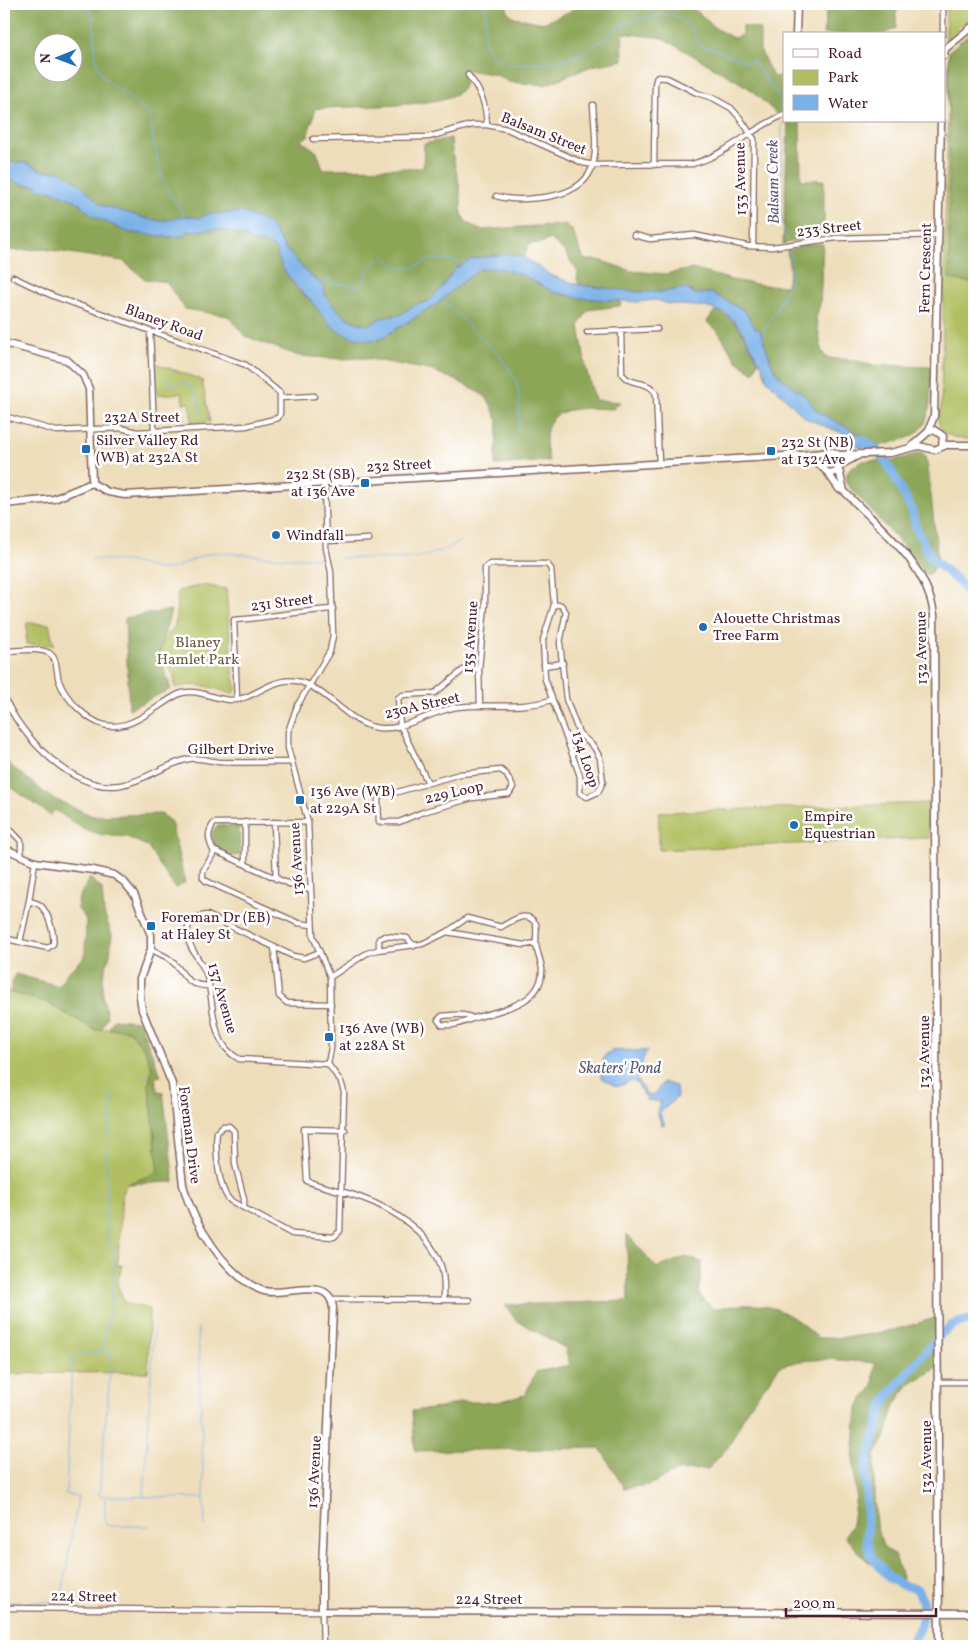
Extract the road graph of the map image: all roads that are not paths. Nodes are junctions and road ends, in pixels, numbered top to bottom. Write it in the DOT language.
graph roads {
  1 [pos="797,4"];
  2 [pos="943,4"];
  3 [pos="974,24"];
  4 [pos="796,32"];
  5 [pos="943,32"];
  6 [pos="946,49"];
  7 [pos="468,75"];
  8 [pos="593,105"];
  9 [pos="783,114"];
  10 [pos="941,122"];
  11 [pos="488,125"];
  12 [pos="750,133"];
  13 [pos="314,139"];
  14 [pos="594,165"];
  15 [pos="654,165"];
  16 [pos="496,196"];
  17 [pos="634,235"];
  18 [pos="938,235"];
  19 [pos="753,246"];
  20 [pos="12,277"];
  21 [pos="657,329"];
  22 [pos="150,330"];
  23 [pos="587,332"];
  24 [pos="621,332"];
  25 [pos="4,343"];
  26 [pos="314,396"];
  27 [pos="280,398"];
  28 [pos="4,416"];
  29 [pos="934,416"];
  30 [pos="91,429"];
  31 [pos="154,431"];
  32 [pos="926,434"];
  33 [pos="942,434"];
  34 [pos="958,444"];
  35 [pos="974,445"];
  36 [pos="942,446"];
  37 [pos="911,447"];
  38 [pos="927,447"];
  39 [pos="826,453"];
  40 [pos="861,454"];
  41 [pos="802,455"];
  42 [pos="839,455"];
  43 [pos="659,463"];
  44 [pos="821,466"];
  45 [pos="840,467"];
  46 [pos="828,473"];
  47 [pos="324,482"];
  48 [pos="92,483"];
  49 [pos="844,491"];
  50 [pos="4,504"];
  51 [pos="370,539"];
  52 [pos="326,541"];
  53 [pos="548,565"];
  54 [pos="554,605"];
  55 [pos="333,609"];
  56 [pos="4,651"];
  57 [pos="563,663"];
  58 [pos="544,666"];
  59 [pos="479,669"];
  60 [pos="310,686"];
  61 [pos="4,696"];
  62 [pos="237,700"];
  63 [pos="551,700"];
  64 [pos="480,706"];
  65 [pos="400,725"];
  66 [pos="292,762"];
  67 [pos="428,783"];
  68 [pos="246,822"];
  69 [pos="274,822"];
  70 [pos="308,822"];
  71 [pos="4,823"];
  72 [pos="4,848"];
  73 [pos="215,851"];
  74 [pos="21,854"];
  75 [pos="36,862"];
  76 [pos="245,864"];
  77 [pos="276,879"];
  78 [pos="310,889"];
  79 [pos="29,901"];
  80 [pos="312,925"];
  81 [pos="447,932"];
  82 [pos="4,938"];
  83 [pos="20,942"];
  84 [pos="536,943"];
  85 [pos="414,946"];
  86 [pos="274,947"];
  87 [pos="150,949"];
  88 [pos="379,950"];
  89 [pos="320,952"];
  90 [pos="330,977"];
  91 [pos="209,986"];
  92 [pos="331,1004"];
  93 [pos="473,1018"];
  94 [pos="328,1064"];
  95 [pos="345,1130"];
  96 [pos="341,1193"];
  97 [pos="244,1208"];
  98 [pos="332,1298"];
  99 [pos="444,1300"];
  100 [pos="469,1300"];
  101 [pos="938,1382"];
  102 [pos="974,1382"];
  103 [pos="4,1608"];
  104 [pos="322,1611"];
  105 [pos="935,1612"];
  106 [pos="974,1613"];
  107 [pos="323,1646"];
  108 [pos="939,1646"];
  1 -- 4 [label="street"];
  2 -- 5 [label="street"];
  3 -- 6 [label="street"];
  7 -- 11 [label="street"];
  8 -- 14 [label="street"];
  9 -- 12 [label="street, Balsam Street"];
  10 -- 18 [label="street, Fern Crescent"];
  11 -- 13 [label="street, Balsam Street"];
  11 -- 14 [label="street, Balsam Street"];
  12 -- 15 [label="street, Balsam Street"];
  12 -- 15 [label="street, 133 Avenue"];
  12 -- 19 [label="street, 133 Avenue"];
  14 -- 15 [label="street, Balsam Street"];
  14 -- 16 [label="street"];
  17 -- 19 [label="street, 233 Street"];
  18 -- 19 [label="street, 233 Street"];
  18 -- 29 [label="street, Fern Crescent"];
  20 -- 22 [label="street, Blaney Road"];
  21 -- 24 [label="street"];
  22 -- 27 [label="street, Blaney Road"];
  22 -- 31 [label="street"];
  23 -- 24 [label="street"];
  24 -- 43 [label="street"];
  25 -- 30 [label="street"];
  26 -- 27 [label="street"];
  27 -- 31 [label="street, 232A Street"];
  28 -- 30 [label="street, 232A Street"];
  29 -- 32 [label="street, Fern Crescent"];
  29 -- 33 [label="street, Fern Crescent"];
  30 -- 31 [label="street, 232A Street"];
  30 -- 48 [label="street"];
  32 -- 33 [label="street"];
  32 -- 37 [label="street"];
  32 -- 38 [label="street"];
  33 -- 34 [label="street"];
  33 -- 36 [label="street"];
  34 -- 35 [label="street"];
  34 -- 36 [label="street"];
  36 -- 38 [label="street"];
  37 -- 38 [label="street"];
  37 -- 40 [label="street"];
  39 -- 41 [label="street, 232 Street"];
  39 -- 42 [label="street"];
  39 -- 44 [label="street"];
  40 -- 42 [label="street"];
  40 -- 45 [label="street"];
  41 -- 43 [label="street, 232 Street"];
  41 -- 44 [label="street"];
  42 -- 45 [label="street"];
  43 -- 47 [label="street, 232 Street"];
  44 -- 46 [label="street"];
  45 -- 46 [label="street"];
  45 -- 49 [label="street"];
  46 -- 49 [label="street, 132 Avenue"];
  47 -- 48 [label="street, 232 Street"];
  47 -- 52 [label="street, 136 Avenue"];
  48 -- 50 [label="street"];
  49 -- 101 [label="street, 132 Avenue"];
  51 -- 52 [label="street"];
  52 -- 55 [label="street, 136 Avenue"];
  53 -- 54 [label="street, 134 Loop"];
  53 -- 59 [label="street, 135 Avenue"];
  54 -- 57 [label="street, 134 Loop"];
  54 -- 58 [label="street, 134 Loop"];
  55 -- 60 [label="street, 136 Avenue"];
  55 -- 62 [label="street, 231 Street"];
  56 -- 62 [label="street, 230A Street"];
  57 -- 58 [label="street"];
  57 -- 63 [label="street, 134 Loop"];
  58 -- 63 [label="street, 134 Loop"];
  59 -- 64 [label="street, 135 Avenue"];
  59 -- 65 [label="street"];
  60 -- 62 [label="street, 230A Street"];
  60 -- 65 [label="street, 230A Street"];
  60 -- 66 [label="street, 136 Avenue"];
  61 -- 66 [label="street, Gilbert Drive"];
  63 -- 64 [label="street, 230A Street"];
  64 -- 65 [label="street, 230A Street"];
  65 -- 67 [label="street"];
  66 -- 70 [label="street, 136 Avenue"];
  67 -- 67 [label="street, 229 Loop"];
  68 -- 69 [label="street"];
  68 -- 73 [label="street"];
  68 -- 76 [label="street"];
  69 -- 70 [label="street"];
  69 -- 77 [label="street"];
  70 -- 78 [label="street, 136 Avenue"];
  71 -- 74 [label="street"];
  72 -- 74 [label="street, Foreman Drive"];
  73 -- 76 [label="street"];
  73 -- 80 [label="street"];
  74 -- 75 [label="street, Foreman Drive"];
  75 -- 79 [label="street"];
  75 -- 87 [label="street, Foreman Drive"];
  76 -- 77 [label="street"];
  77 -- 78 [label="street"];
  78 -- 80 [label="street, 136 Avenue"];
  79 -- 83 [label="street"];
  79 -- 83 [label="street"];
  80 -- 89 [label="street, 136 Avenue"];
  81 -- 84 [label="street"];
  81 -- 84 [label="street"];
  81 -- 85 [label="street"];
  82 -- 83 [label="street"];
  84 -- 93 [label="street"];
  85 -- 88 [label="street"];
  85 -- 88 [label="street"];
  86 -- 89 [label="street"];
  86 -- 91 [label="street, 137 Avenue"];
  86 -- 92 [label="street"];
  87 -- 91 [label="street"];
  87 -- 98 [label="street, Foreman Drive"];
  88 -- 90 [label="street"];
  89 -- 90 [label="street, 136 Avenue"];
  90 -- 92 [label="street, 136 Avenue"];
  91 -- 94 [label="street, 137 Avenue"];
  92 -- 94 [label="street, 136 Avenue"];
  93 -- 93 [label="street"];
  94 -- 95 [label="street"];
  95 -- 96 [label="street"];
  95 -- 96 [label="street"];
  96 -- 97 [label="street"];
  96 -- 99 [label="street"];
  97 -- 97 [label="street"];
  98 -- 99 [label="street, Foreman Drive"];
  98 -- 104 [label="street, 136 Avenue"];
  99 -- 100 [label="street, Foreman Drive"];
  101 -- 102 [label="street"];
  101 -- 105 [label="street, 132 Avenue"];
  103 -- 104 [label="street, 224 Street"];
  104 -- 105 [label="street, 224 Street"];
  104 -- 107 [label="street, 136 Avenue"];
  105 -- 106 [label="street, 224 Street"];
  105 -- 108 [label="street, 132 Avenue"];
}
